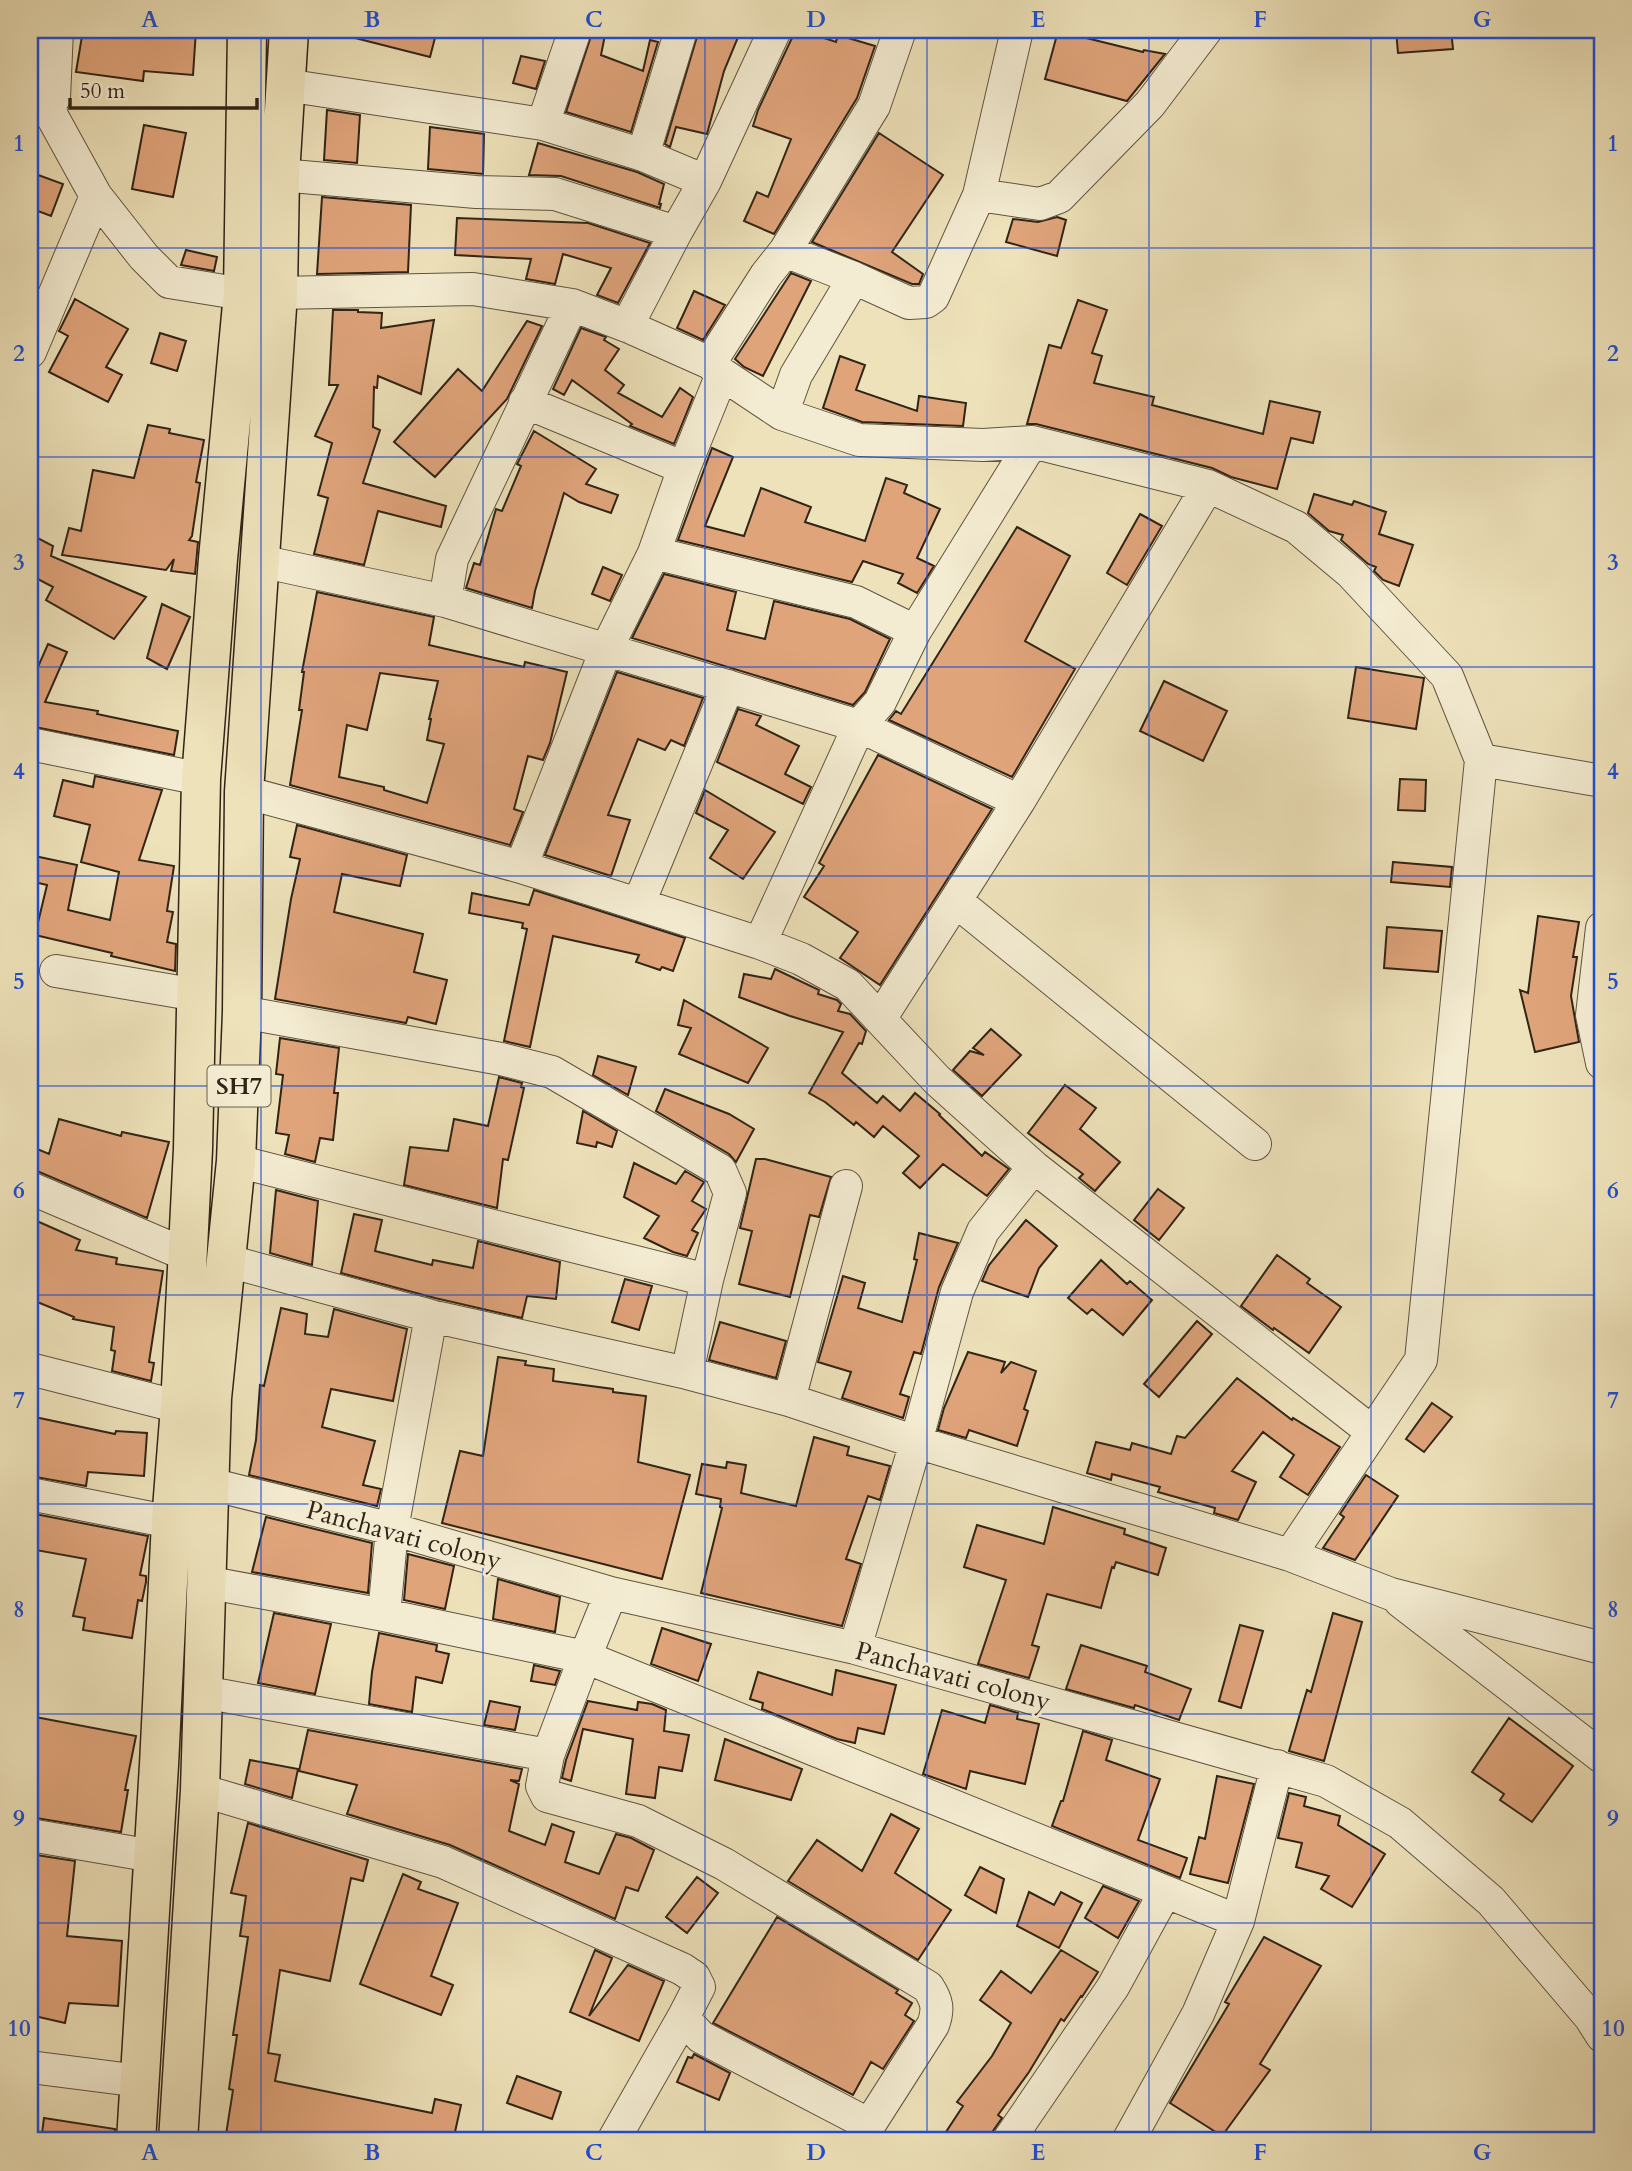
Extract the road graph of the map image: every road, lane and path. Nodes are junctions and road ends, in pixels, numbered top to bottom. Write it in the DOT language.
graph roads {
  1 [pos="57,30"];
  2 [pos="247,30"];
  3 [pos="289,30"];
  4 [pos="575,30"];
  5 [pos="681,30"];
  6 [pos="775,30"];
  7 [pos="900,30"];
  8 [pos="1017,30"];
  9 [pos="1206,30"];
  10 [pos="30,48"];
  11 [pos="285,85"];
  12 [pos="53,118"];
  13 [pos="542,124"];
  14 [pos="643,155"];
  15 [pos="280,176"];
  16 [pos="705,181"];
  17 [pos="979,195"];
  18 [pos="96,196"];
  19 [pos="676,232"];
  20 [pos="785,251"];
  21 [pos="854,278"];
  22 [pos="260,293"];
  23 [pos="572,305"];
  24 [pos="628,326"];
  25 [pos="30,352"];
  26 [pos="716,368"];
  27 [pos="525,402"];
  28 [pos="782,414"];
  29 [pos="1032,442"];
  30 [pos="684,468"];
  31 [pos="1208,486"];
  32 [pos="654,553"];
  33 [pos="260,561"];
  34 [pos="445,601"];
  35 [pos="915,631"];
  36 [pos="606,650"];
  37 [pos="729,686"];
  38 [pos="859,726"];
  39 [pos="30,744"];
  40 [pos="1480,760"];
  41 [pos="201,779"];
  42 [pos="1602,781"];
  43 [pos="244,792"];
  44 [pos="1019,801"];
  45 [pos="521,867"];
  46 [pos="957,902"];
  47 [pos="639,903"];
  48 [pos="1602,929"];
  49 [pos="760,943"];
  50 [pos="56,971"];
  51 [pos="197,995"];
  52 [pos="242,1012"];
  53 [pos="1597,1016"];
  54 [pos="880,1019"];
  55 [pos="1602,1063"];
  56 [pos="1255,1144"];
  57 [pos="236,1161"];
  58 [pos="1034,1167"];
  59 [pos="846,1186"];
  60 [pos="30,1188"];
  61 [pos="187,1255"];
  62 [pos="224,1260"];
  63 [pos="707,1280"];
  64 [pos="431,1316"];
  65 [pos="30,1369"];
  66 [pos="687,1373"];
  67 [pos="789,1400"];
  68 [pos="180,1407"];
  69 [pos="1371,1431"];
  70 [pos="916,1442"];
  71 [pos="210,1484"];
  72 [pos="30,1494"];
  73 [pos="171,1522"];
  74 [pos="392,1529"];
  75 [pos="1290,1555"];
  76 [pos="205,1582"];
  77 [pos="611,1592"];
  78 [pos="1391,1594"];
  79 [pos="384,1615"];
  80 [pos="855,1648"];
  81 [pos="1602,1648"];
  82 [pos="585,1657"];
  83 [pos="162,1671"];
  84 [pos="204,1681"];
  85 [pos="548,1755"];
  86 [pos="1602,1757"];
  87 [pos="1277,1766"];
  88 [pos="200,1790"];
  89 [pos="30,1835"];
  90 [pos="153,1856"];
  91 [pos="1165,1892"];
  92 [pos="1238,1921"];
  93 [pos="682,2018"];
  94 [pos="1602,2036"];
  95 [pos="30,2067"];
  96 [pos="140,2081"];
  97 [pos="864,2133"];
  98 [pos="136,2141"];
  99 [pos="178,2141"];
  100 [pos="613,2141"];
  101 [pos="1008,2141"];
  102 [pos="1128,2141"];
  1 -- 12 [label="street"];
  2 -- 22 [label="main road, SH7"];
  3 -- 11 [label="main road, SH7"];
  4 -- 13 [label="street"];
  5 -- 14 [label="street"];
  6 -- 16 [label="street"];
  7 -- 20 [label="street"];
  8 -- 17 [label="street"];
  9 -- 17 [label="street"];
  10 -- 12 [label="street"];
  11 -- 13 [label="street"];
  11 -- 15 [label="main road, SH7"];
  12 -- 18 [label="street"];
  13 -- 14 [label="street"];
  14 -- 16 [label="street"];
  15 -- 19 [label="street"];
  15 -- 22 [label="main road, SH7"];
  16 -- 19 [label="street"];
  17 -- 21 [label="street"];
  18 -- 22 [label="street"];
  18 -- 25 [label="street"];
  19 -- 24 [label="street"];
  20 -- 21 [label="street"];
  20 -- 26 [label="street"];
  21 -- 28 [label="street"];
  22 -- 23 [label="street"];
  22 -- 33 [label="main road, SH7"];
  22 -- 41 [label="main road, SH7"];
  23 -- 24 [label="street"];
  23 -- 27 [label="street"];
  24 -- 26 [label="street"];
  26 -- 28 [label="street"];
  26 -- 30 [label="street"];
  27 -- 30 [label="street"];
  27 -- 34 [label="street"];
  28 -- 29 [label="street"];
  29 -- 31 [label="street"];
  29 -- 35 [label="street"];
  30 -- 32 [label="street"];
  31 -- 40 [label="street"];
  31 -- 44 [label="street"];
  32 -- 35 [label="street"];
  32 -- 36 [label="street"];
  33 -- 34 [label="street"];
  33 -- 43 [label="main road, SH7"];
  34 -- 36 [label="street"];
  35 -- 38 [label="street"];
  36 -- 37 [label="street"];
  36 -- 45 [label="street"];
  37 -- 38 [label="street"];
  37 -- 47 [label="street"];
  38 -- 44 [label="street"];
  38 -- 49 [label="street"];
  39 -- 41 [label="street"];
  40 -- 42 [label="street"];
  40 -- 69 [label="street"];
  41 -- 51 [label="main road, SH7"];
  43 -- 45 [label="street"];
  43 -- 52 [label="main road, SH7"];
  44 -- 46 [label="street"];
  45 -- 47 [label="street"];
  46 -- 54 [label="street"];
  46 -- 56 [label="street"];
  47 -- 49 [label="street"];
  48 -- 53 [label="street"];
  49 -- 54 [label="street"];
  50 -- 51 [label="street"];
  51 -- 61 [label="main road, SH7"];
  52 -- 57 [label="main road, SH7"];
  52 -- 63 [label="street"];
  53 -- 55 [label="street"];
  54 -- 58 [label="street"];
  57 -- 62 [label="main road, SH7"];
  57 -- 63 [label="street"];
  58 -- 69 [label="street"];
  58 -- 70 [label="street"];
  59 -- 67 [label="street"];
  60 -- 61 [label="street"];
  61 -- 68 [label="main road, SH7"];
  62 -- 64 [label="street"];
  62 -- 71 [label="main road, SH7"];
  63 -- 66 [label="street"];
  64 -- 66 [label="street"];
  64 -- 74 [label="street"];
  65 -- 68 [label="street"];
  66 -- 67 [label="street"];
  67 -- 70 [label="street"];
  68 -- 73 [label="main road, SH7"];
  69 -- 75 [label="street"];
  70 -- 75 [label="street"];
  70 -- 80 [label="street"];
  71 -- 74 [label="street, Panchavati colony"];
  71 -- 76 [label="main road, SH7"];
  72 -- 73 [label="street"];
  73 -- 83 [label="main road, SH7"];
  74 -- 77 [label="street, Panchavati colony"];
  74 -- 79 [label="street"];
  75 -- 78 [label="street"];
  76 -- 79 [label="street"];
  76 -- 84 [label="main road, SH7"];
  77 -- 80 [label="street, Panchavati colony"];
  77 -- 82 [label="street"];
  78 -- 81 [label="street"];
  78 -- 86 [label="street"];
  79 -- 82 [label="street"];
  80 -- 87 [label="street, Panchavati colony"];
  82 -- 85 [label="street"];
  82 -- 91 [label="street"];
  83 -- 84 [label="main road"];
  83 -- 90 [label="main road, SH7"];
  84 -- 85 [label="street"];
  84 -- 88 [label="main road, SH7"];
  85 -- 97 [label="street"];
  87 -- 92 [label="street"];
  87 -- 94 [label="street, Panchavati colony"];
  88 -- 93 [label="street"];
  88 -- 99 [label="main road, SH7"];
  89 -- 90 [label="street"];
  90 -- 96 [label="main road, SH7"];
  91 -- 92 [label="street"];
  91 -- 101 [label="street"];
  92 -- 102 [label="street"];
  93 -- 97 [label="street"];
  93 -- 100 [label="street"];
  95 -- 96 [label="street"];
  96 -- 98 [label="main road, SH7"];
}
